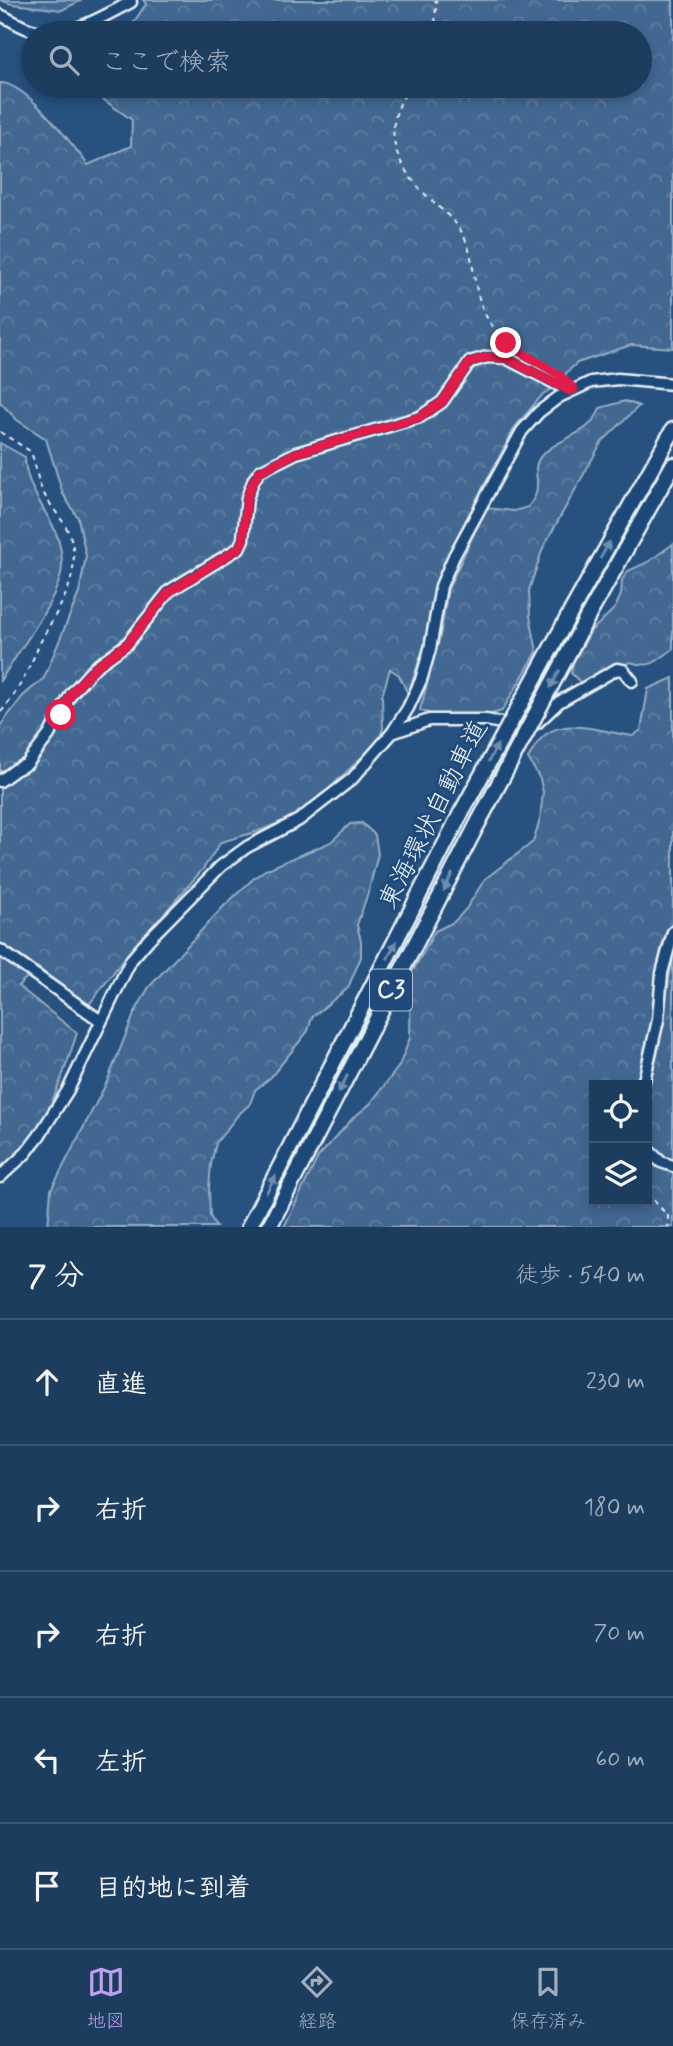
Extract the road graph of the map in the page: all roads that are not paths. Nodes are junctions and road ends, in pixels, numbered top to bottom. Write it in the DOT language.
graph roads {
  1 [pos="131,2"];
  2 [pos="0,15"];
  3 [pos="95,21"];
  4 [pos="21,25"];
  5 [pos="673,384"];
  6 [pos="570,391"];
  7 [pos="673,430"];
  8 [pos="673,465"];
  9 [pos="632,681"];
  10 [pos="392,733"];
  11 [pos="0,781"];
  12 [pos="673,932"];
  13 [pos="0,950"];
  14 [pos="100,1021"];
  15 [pos="644,1080"];
  16 [pos="652,1154"];
  17 [pos="673,1166"];
  18 [pos="0,1177"];
  19 [pos="249,1227"];
  20 [pos="269,1227"];
  1 -- 3 [label="street"];
  2 -- 4 [label="street"];
  5 -- 6 [label="street"];
  6 -- 10 [label="street"];
  6 -- 11 [label="street"];
  19 -- 7 [label="highway, 東海環状自動車道 / C3, one-way, bridge"];
  8 -- 20 [label="highway, 東海環状自動車道 / C3, one-way, bridge"];
  9 -- 10 [label="street"];
  10 -- 14 [label="street"];
  12 -- 15 [label="street"];
  13 -- 14 [label="street"];
  14 -- 18 [label="street"];
  16 -- 17 [label="street"];
}
